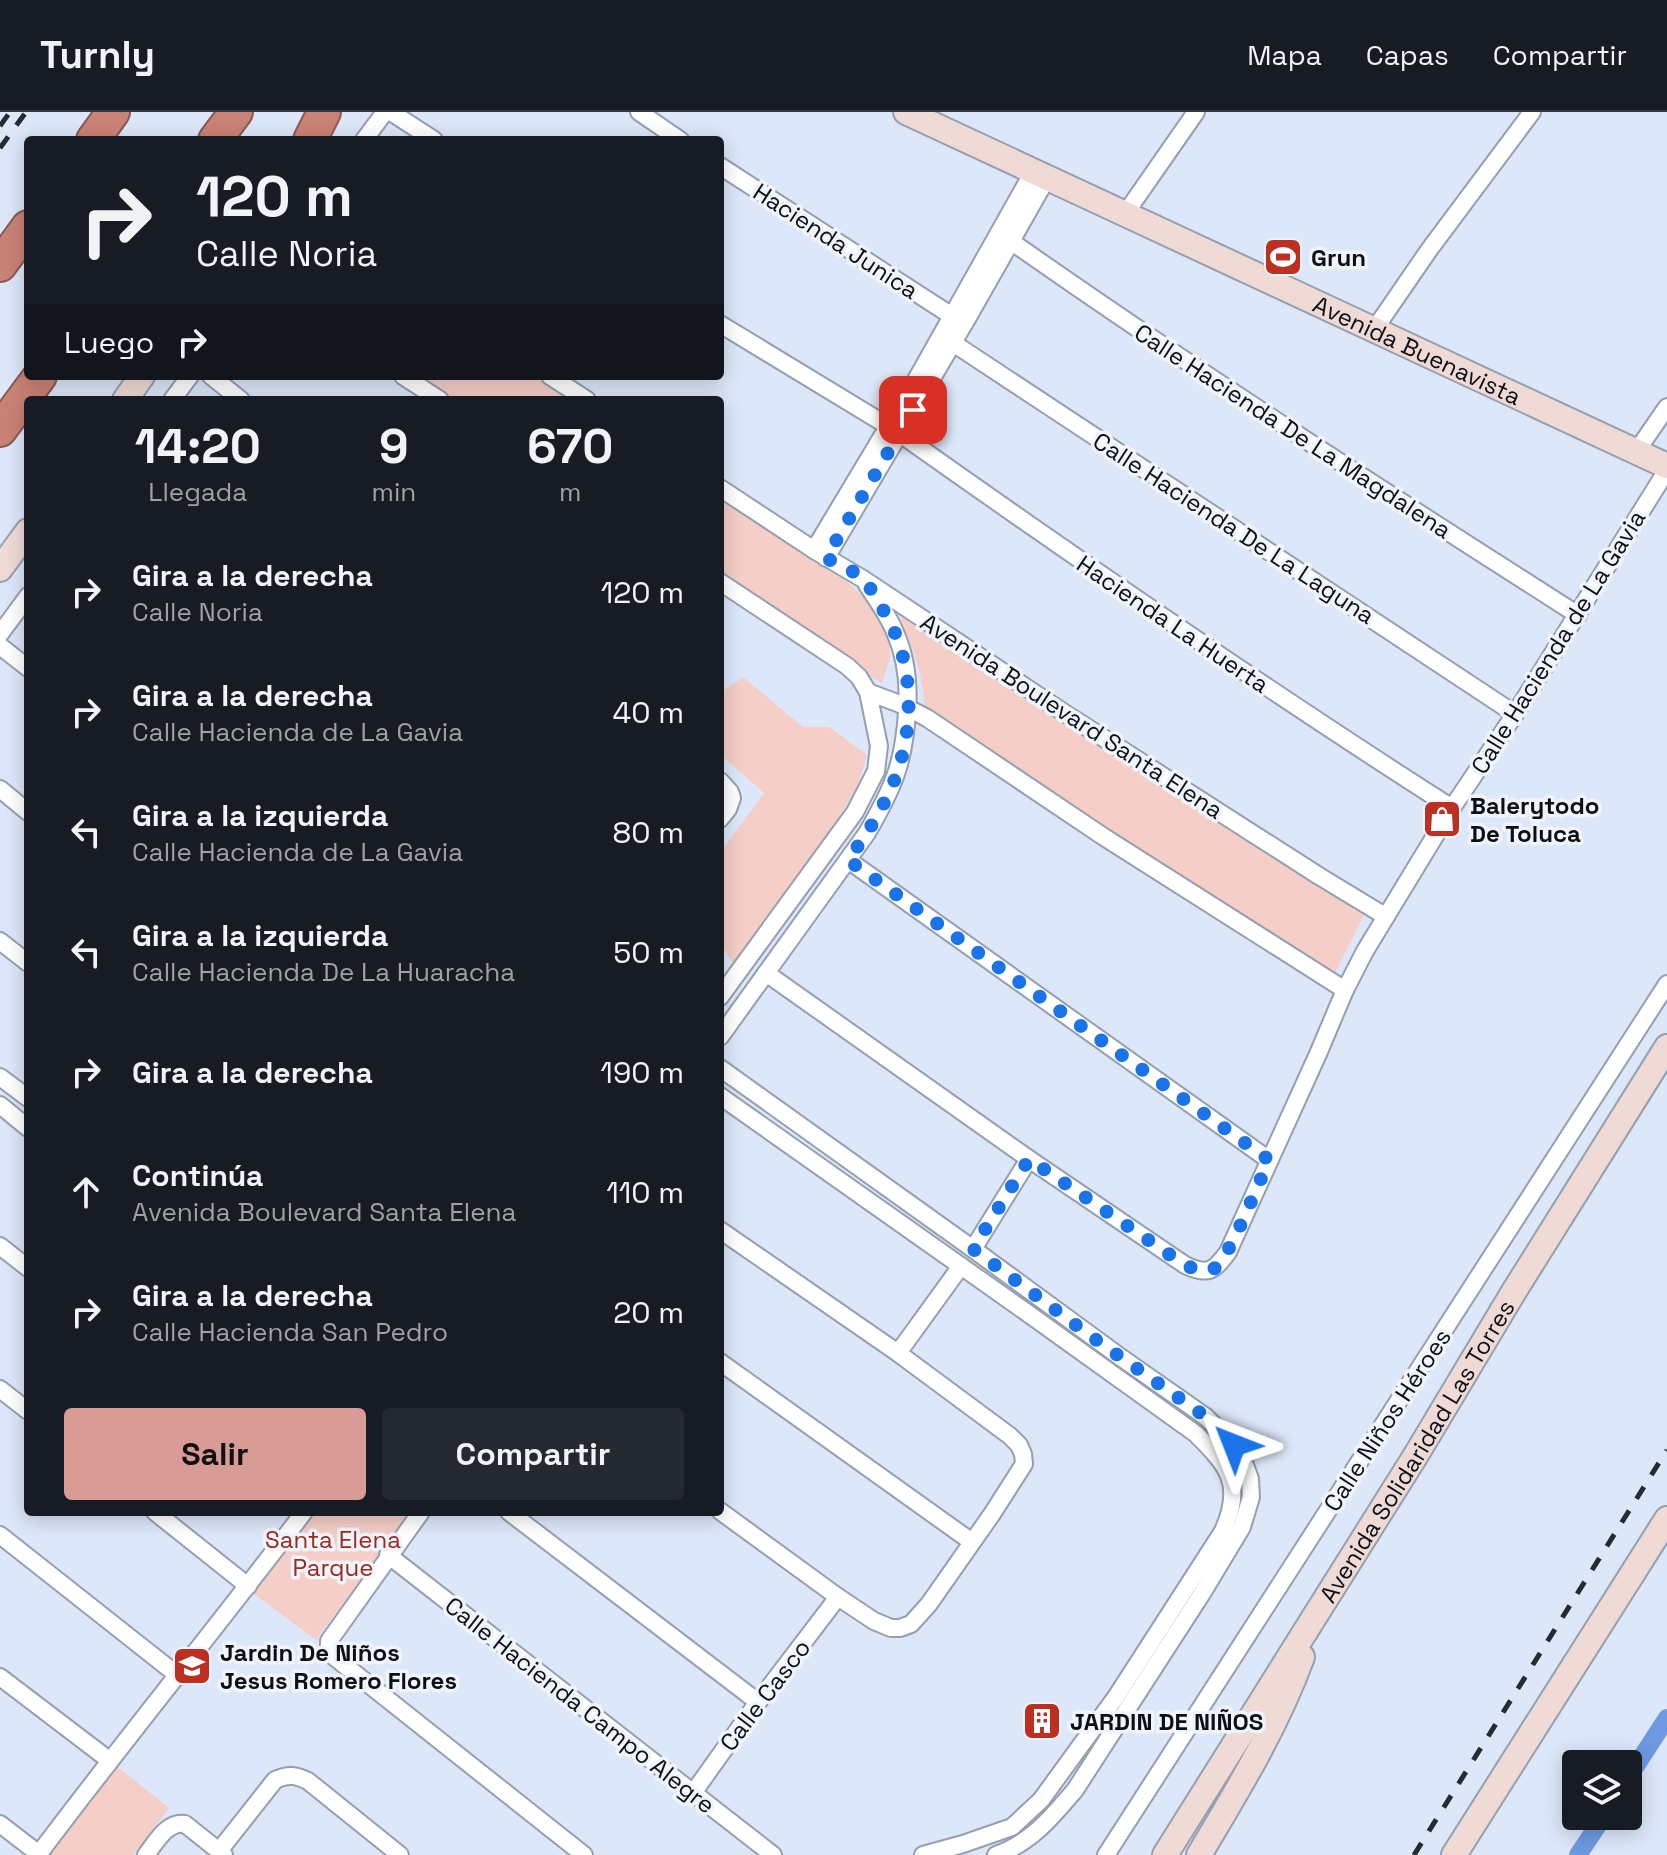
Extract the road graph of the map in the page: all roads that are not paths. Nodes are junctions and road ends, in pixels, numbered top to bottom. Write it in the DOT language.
graph roads {
  1 [pos="113,112"];
  2 [pos="236,112"];
  3 [pos="324,112"];
  4 [pos="335,112"];
  5 [pos="388,112"];
  6 [pos="639,112"];
  7 [pos="906,112"];
  8 [pos="1196,112"];
  9 [pos="1532,112"];
  10 [pos="96,136"];
  11 [pos="218,136"];
  12 [pos="314,136"];
  13 [pos="315,136"];
  14 [pos="367,136"];
  15 [pos="427,136"];
  16 [pos="674,136"];
  17 [pos="724,169"];
  18 [pos="1040,175"];
  19 [pos="1125,214"];
  20 [pos="24,232"];
  21 [pos="1012,242"];
  22 [pos="0,265"];
  23 [pos="952,316"];
  24 [pos="724,326"];
  25 [pos="1374,330"];
  26 [pos="953,343"];
  27 [pos="216,380"];
  28 [pos="409,380"];
  29 [pos="556,380"];
  30 [pos="921,384"];
  31 [pos="236,396"];
  32 [pos="434,396"];
  33 [pos="581,396"];
  34 [pos="24,398"];
  35 [pos="1667,407"];
  36 [pos="0,430"];
  37 [pos="894,430"];
  38 [pos="1636,452"];
  39 [pos="1667,468"];
  40 [pos="724,491"];
  41 [pos="24,536"];
  42 [pos="820,554"];
  43 [pos="0,569"];
  44 [pos="863,579"];
  45 [pos="724,585"];
  46 [pos="24,601"];
  47 [pos="1578,615"];
  48 [pos="0,634"];
  49 [pos="0,646"];
  50 [pos="24,665"];
  51 [pos="868,692"];
  52 [pos="907,708"];
  53 [pos="1515,714"];
  54 [pos="724,785"];
  55 [pos="0,789"];
  56 [pos="1452,808"];
  57 [pos="24,809"];
  58 [pos="724,814"];
  59 [pos="848,860"];
  60 [pos="779,914"];
  61 [pos="1385,916"];
  62 [pos="799,927"];
  63 [pos="0,941"];
  64 [pos="24,960"];
  65 [pos="766,973"];
  66 [pos="1667,984"];
  67 [pos="1345,990"];
  68 [pos="724,991"];
  69 [pos="724,1031"];
  70 [pos="1667,1047"];
  71 [pos="724,1071"];
  72 [pos="0,1077"];
  73 [pos="24,1095"];
  74 [pos="724,1099"];
  75 [pos="0,1105"];
  76 [pos="24,1125"];
  77 [pos="1029,1159"];
  78 [pos="1269,1160"];
  79 [pos="885,1186"];
  80 [pos="873,1205"];
  81 [pos="724,1233"];
  82 [pos="0,1246"];
  83 [pos="973,1249"];
  84 [pos="24,1265"];
  85 [pos="961,1266"];
  86 [pos="1037,1297"];
  87 [pos="1026,1312"];
  88 [pos="898,1353"];
  89 [pos="724,1365"];
  90 [pos="0,1389"];
  91 [pos="24,1408"];
  92 [pos="1250,1479"];
  93 [pos="1232,1482"];
  94 [pos="724,1514"];
  95 [pos="160,1516"];
  96 [pos="301,1516"];
  97 [pos="418,1516"];
  98 [pos="514,1516"];
  99 [pos="1667,1519"];
  100 [pos="0,1535"];
  101 [pos="972,1542"];
  102 [pos="388,1555"];
  103 [pos="248,1586"];
  104 [pos="838,1597"];
  105 [pos="1317,1613"];
  106 [pos="176,1674"];
  107 [pos="0,1677"];
  108 [pos="758,1702"];
  109 [pos="109,1760"];
  110 [pos="1502,1777"];
  111 [pos="693,1793"];
  112 [pos="0,1824"];
  113 [pos="966,1850"];
  114 [pos="221,1853"];
  115 [pos="38,1854"];
  116 [pos="146,1855"];
  117 [pos="400,1855"];
  118 [pos="584,1855"];
  119 [pos="773,1855"];
  120 [pos="923,1855"];
  121 [pos="996,1855"];
  122 [pos="1106,1855"];
  123 [pos="1165,1855"];
  124 [pos="1199,1855"];
  125 [pos="1447,1855"];
  126 [pos="1454,1855"];
  1 -- 10 [label="highway"];
  2 -- 11 [label="highway"];
  3 -- 12 [label="highway"];
  4 -- 13 [label="main road"];
  5 -- 14 [label="street"];
  5 -- 15 [label="street"];
  6 -- 16 [label="street"];
  7 -- 18 [label="main road, Avenida Buenavista"];
  8 -- 19 [label="street"];
  9 -- 25 [label="street"];
  17 -- 23 [label="street, Hacienda Junica"];
  18 -- 19 [label="main road, Avenida Buenavista"];
  18 -- 21 [label="street"];
  18 -- 23 [label="street"];
  19 -- 25 [label="main road, Avenida Buenavista"];
  20 -- 22 [label="highway"];
  21 -- 26 [label="street"];
  21 -- 47 [label="street, Calle Hacienda De La Magdalena"];
  23 -- 30 [label="street"];
  24 -- 37 [label="street, Hacienda La Huerta"];
  25 -- 38 [label="main road, Avenida Buenavista"];
  26 -- 30 [label="street"];
  26 -- 53 [label="street, Calle Hacienda De La Laguna"];
  27 -- 31 [label="street"];
  28 -- 32 [label="street"];
  29 -- 33 [label="street"];
  30 -- 37 [label="street"];
  34 -- 36 [label="highway"];
  35 -- 38 [label="street"];
  37 -- 42 [label="street"];
  37 -- 56 [label="street, Hacienda La Huerta"];
  38 -- 39 [label="main road, Avenida Buenavista"];
  39 -- 47 [label="street, Calle Hacienda de La Gavia"];
  40 -- 42 [label="street, Avenida Boulevard Santa Elena"];
  41 -- 43 [label="main road"];
  42 -- 44 [label="street, Avenida Boulevard Santa Elena"];
  44 -- 52 [label="street"];
  44 -- 61 [label="street, Avenida Boulevard Santa Elena"];
  45 -- 51 [label="street"];
  46 -- 48 [label="street"];
  47 -- 53 [label="street, Calle Hacienda de La Gavia"];
  49 -- 50 [label="street"];
  51 -- 52 [label="street"];
  51 -- 60 [label="street"];
  52 -- 59 [label="street"];
  52 -- 67 [label="street"];
  53 -- 56 [label="street, Calle Hacienda de La Gavia"];
  54 -- 58 [label="street"];
  55 -- 57 [label="street"];
  56 -- 61 [label="street, Calle Hacienda de La Gavia"];
  59 -- 62 [label="street"];
  59 -- 78 [label="street"];
  60 -- 62 [label="street"];
  60 -- 68 [label="street"];
  61 -- 67 [label="street, Calle Hacienda de La Gavia"];
  62 -- 65 [label="street"];
  63 -- 64 [label="street"];
  65 -- 69 [label="street"];
  65 -- 77 [label="street, Calle Hacienda de La Gavia"];
  66 -- 122 [label="street, Calle Niños Héroes"];
  67 -- 78 [label="street, Calle Hacienda de La Gavia"];
  70 -- 105 [label="main road, Avenida Solidaridad Las Torres"];
  71 -- 79 [label="street"];
  72 -- 73 [label="street"];
  74 -- 80 [label="street"];
  75 -- 76 [label="street"];
  77 -- 78 [label="street, Calle Hacienda de La Gavia"];
  77 -- 83 [label="street"];
  79 -- 80 [label="street"];
  79 -- 83 [label="street"];
  80 -- 85 [label="street"];
  81 -- 88 [label="street"];
  82 -- 84 [label="street"];
  83 -- 86 [label="street"];
  85 -- 87 [label="street"];
  85 -- 88 [label="street"];
  86 -- 87 [label="street"];
  86 -- 92 [label="street"];
  87 -- 93 [label="street"];
  88 -- 101 [label="street"];
  89 -- 101 [label="street"];
  90 -- 91 [label="street"];
  92 -- 93 [label="street"];
  92 -- 121 [label="street"];
  93 -- 113 [label="street"];
  94 -- 104 [label="street"];
  95 -- 103 [label="street"];
  96 -- 103 [label="street"];
  97 -- 102 [label="street"];
  98 -- 108 [label="street"];
  99 -- 110 [label="main road"];
  100 -- 106 [label="street"];
  101 -- 104 [label="street"];
  102 -- 111 [label="street, Calle Hacienda Campo Alegre"];
  102 -- 118 [label="street"];
  103 -- 106 [label="street"];
  104 -- 108 [label="street, Calle Casco"];
  105 -- 123 [label="main road, Avenida Solidaridad Las Torres"];
  105 -- 124 [label="main road"];
  106 -- 109 [label="street"];
  107 -- 109 [label="street"];
  108 -- 111 [label="street, Calle Casco"];
  109 -- 115 [label="street"];
  110 -- 125 [label="main road"];
  110 -- 126 [label="main road"];
  111 -- 119 [label="street, Calle Hacienda Campo Alegre"];
  112 -- 115 [label="street"];
  113 -- 120 [label="street"];
  114 -- 116 [label="street"];
  114 -- 117 [label="street"];
}
